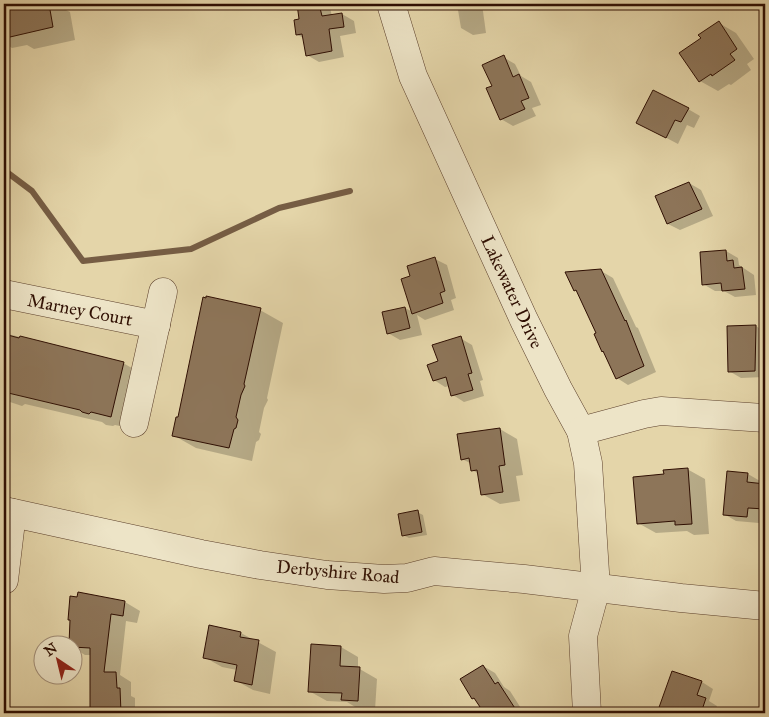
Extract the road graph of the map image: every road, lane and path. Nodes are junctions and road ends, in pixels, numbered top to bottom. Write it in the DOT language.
graph roads {
  1 [pos="391,4"];
  2 [pos="163,292"];
  3 [pos="4,294"];
  4 [pos="156,325"];
  5 [pos="765,418"];
  6 [pos="134,423"];
  7 [pos="581,431"];
  8 [pos="8,512"];
  9 [pos="4,580"];
  10 [pos="596,588"];
  11 [pos="765,606"];
  12 [pos="587,713"];
  1 -- 7 [label="street, Lakewater Drive"];
  2 -- 4 [label="street"];
  3 -- 4 [label="street, Marney Court"];
  4 -- 6 [label="street"];
  5 -- 7 [label="street"];
  7 -- 10 [label="street, Lakewater Drive"];
  8 -- 9 [label="street"];
  8 -- 10 [label="street, Derbyshire Road"];
  10 -- 11 [label="street, Derbyshire Road"];
  10 -- 12 [label="street, Lakewater Drive"];
}
